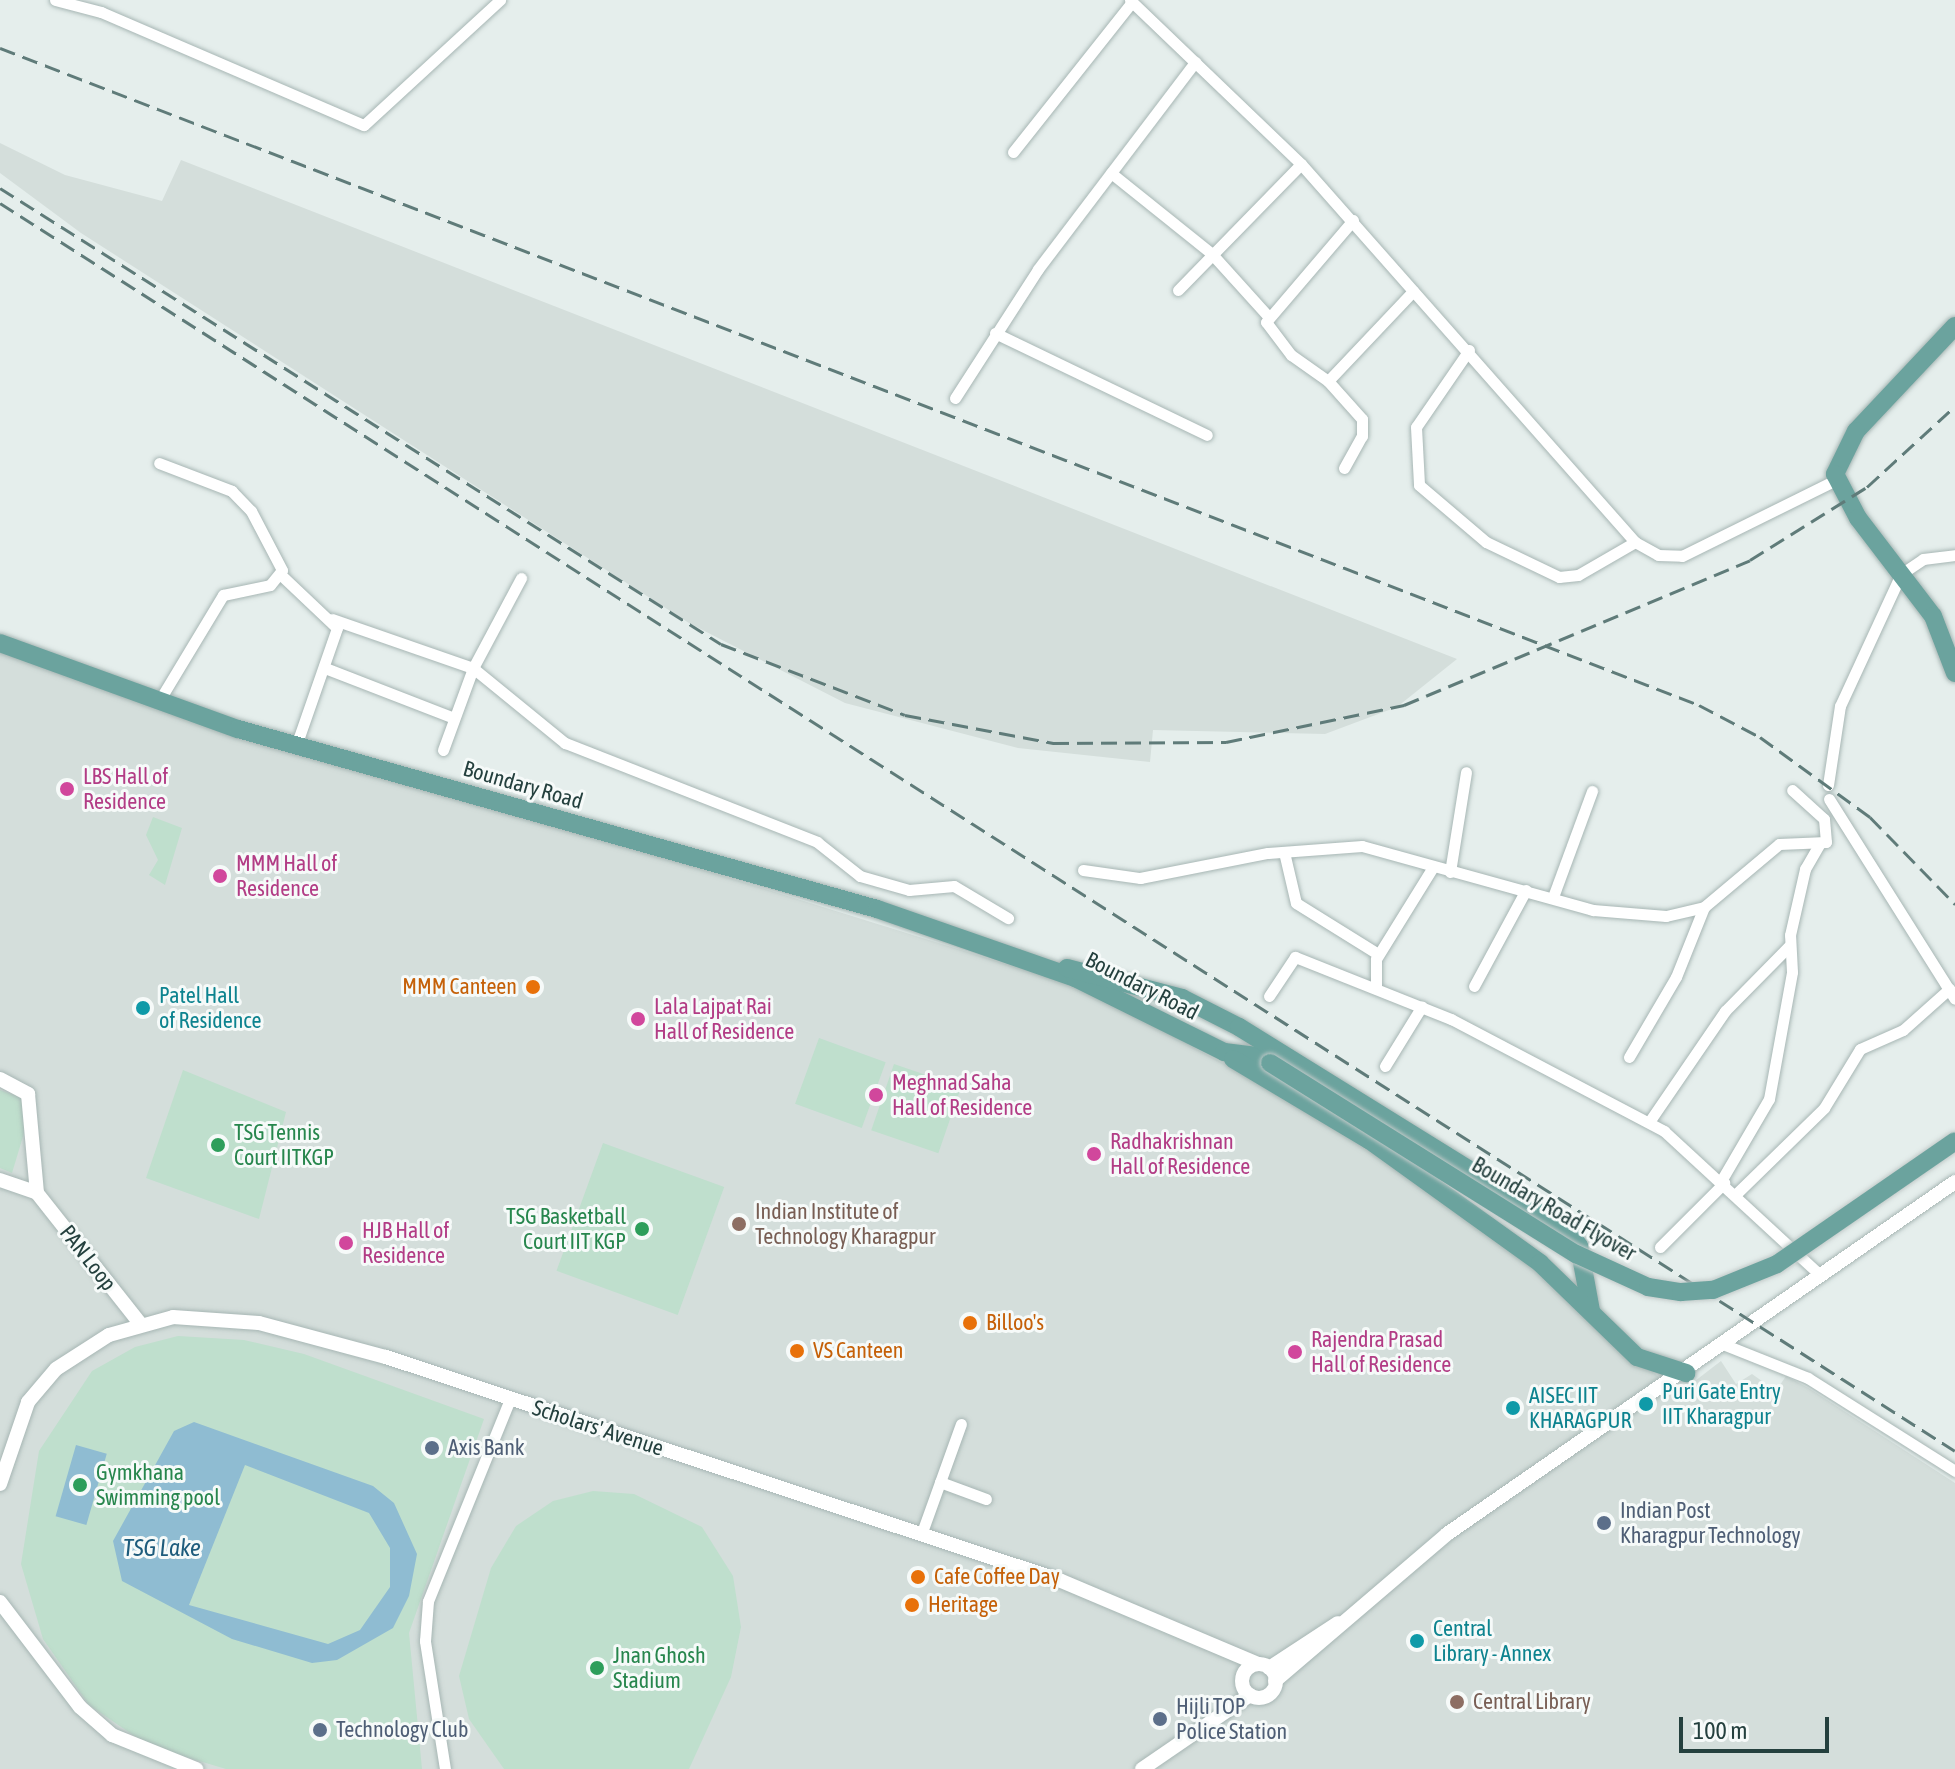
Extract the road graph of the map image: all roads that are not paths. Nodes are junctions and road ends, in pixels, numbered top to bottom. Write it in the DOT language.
graph roads {
  1 [pos="55,0"];
  2 [pos="500,0"];
  3 [pos="1131,1"];
  4 [pos="1195,62"];
  5 [pos="1013,152"];
  6 [pos="1301,164"];
  7 [pos="1111,173"];
  8 [pos="1353,220"];
  9 [pos="1211,253"];
  10 [pos="1178,290"];
  11 [pos="1413,291"];
  12 [pos="1267,315"];
  13 [pos="1955,326"];
  14 [pos="995,333"];
  15 [pos="1469,350"];
  16 [pos="1328,381"];
  17 [pos="955,398"];
  18 [pos="1207,435"];
  19 [pos="159,463"];
  20 [pos="1344,468"];
  21 [pos="1836,480"];
  22 [pos="1635,542"];
  23 [pos="1955,555"];
  24 [pos="1901,574"];
  25 [pos="281,575"];
  26 [pos="521,578"];
  27 [pos="332,619"];
  28 [pos="0,643"];
  29 [pos="325,668"];
  30 [pos="473,668"];
  31 [pos="1955,673"];
  32 [pos="159,701"];
  33 [pos="454,718"];
  34 [pos="297,743"];
  35 [pos="443,750"];
  36 [pos="1466,772"];
  37 [pos="1828,785"];
  38 [pos="1792,790"];
  39 [pos="1592,791"];
  40 [pos="1829,799"];
  41 [pos="1819,845"];
  42 [pos="1284,852"];
  43 [pos="1433,867"];
  44 [pos="1083,870"];
  45 [pos="1450,872"];
  46 [pos="1526,890"];
  47 [pos="1553,897"];
  48 [pos="1704,907"];
  49 [pos="1008,918"];
  50 [pos="1789,946"];
  51 [pos="1378,954"];
  52 [pos="1037,963"];
  53 [pos="1474,986"];
  54 [pos="1376,988"];
  55 [pos="1952,994"];
  56 [pos="1269,996"];
  57 [pos="1182,998"];
  58 [pos="1422,1006"];
  59 [pos="1168,1027"];
  60 [pos="1252,1034"];
  61 [pos="1224,1052"];
  62 [pos="1629,1057"];
  63 [pos="1266,1060"];
  64 [pos="1385,1066"];
  65 [pos="0,1079"];
  66 [pos="1649,1122"];
  67 [pos="1955,1141"];
  68 [pos="0,1180"];
  69 [pos="1722,1182"];
  70 [pos="1955,1182"];
  71 [pos="37,1193"];
  72 [pos="1736,1194"];
  73 [pos="1660,1247"];
  74 [pos="1817,1272"];
  75 [pos="1591,1311"];
  76 [pos="139,1322"];
  77 [pos="1725,1345"];
  78 [pos="1686,1373"];
  79 [pos="510,1399"];
  80 [pos="961,1424"];
  81 [pos="1955,1471"];
  82 [pos="940,1482"];
  83 [pos="0,1484"];
  84 [pos="986,1499"];
  85 [pos="921,1535"];
  86 [pos="0,1605"];
  87 [pos="1267,1671"];
  88 [pos="1250,1695"];
  89 [pos="196,1769"];
  90 [pos="445,1769"];
  91 [pos="1142,1769"];
  1 -- 2 [label="street"];
  3 -- 4 [label="street"];
  3 -- 5 [label="street"];
  4 -- 6 [label="street"];
  4 -- 7 [label="street"];
  6 -- 8 [label="street"];
  6 -- 9 [label="street"];
  7 -- 9 [label="street"];
  7 -- 14 [label="street"];
  8 -- 11 [label="street"];
  8 -- 12 [label="street"];
  9 -- 10 [label="street"];
  9 -- 12 [label="street"];
  11 -- 15 [label="street"];
  11 -- 16 [label="street"];
  12 -- 16 [label="street"];
  13 -- 21 [label="main road"];
  14 -- 17 [label="street"];
  14 -- 18 [label="street"];
  15 -- 22 [label="street"];
  15 -- 22 [label="street"];
  16 -- 20 [label="street"];
  19 -- 25 [label="street"];
  21 -- 22 [label="street"];
  21 -- 24 [label="main road"];
  23 -- 24 [label="street"];
  24 -- 31 [label="main road"];
  24 -- 37 [label="street"];
  25 -- 27 [label="street"];
  25 -- 32 [label="street"];
  26 -- 30 [label="street"];
  27 -- 29 [label="street"];
  27 -- 30 [label="street"];
  28 -- 32 [label="main road, Boundary Road"];
  29 -- 33 [label="street"];
  29 -- 34 [label="street"];
  30 -- 33 [label="street"];
  30 -- 49 [label="street"];
  32 -- 34 [label="main road, Boundary Road"];
  33 -- 35 [label="street"];
  34 -- 52 [label="main road, Boundary Road"];
  36 -- 45 [label="street"];
  38 -- 41 [label="street"];
  39 -- 47 [label="street"];
  40 -- 55 [label="street"];
  41 -- 48 [label="street"];
  41 -- 50 [label="street"];
  42 -- 43 [label="street"];
  42 -- 44 [label="street"];
  42 -- 51 [label="street"];
  43 -- 45 [label="street"];
  43 -- 51 [label="street"];
  45 -- 46 [label="street"];
  46 -- 47 [label="street"];
  46 -- 53 [label="street"];
  47 -- 48 [label="street"];
  48 -- 62 [label="street"];
  50 -- 66 [label="street"];
  50 -- 69 [label="street"];
  51 -- 54 [label="street"];
  52 -- 57 [label="main road, Boundary Road"];
  52 -- 59 [label="main road, Boundary Road"];
  54 -- 56 [label="street"];
  54 -- 58 [label="street"];
  55 -- 72 [label="street"];
  57 -- 59 [label="main road"];
  57 -- 60 [label="main road, Boundary Road"];
  58 -- 64 [label="street"];
  58 -- 66 [label="street"];
  59 -- 61 [label="main road, Boundary Road"];
  60 -- 63 [label="main road"];
  60 -- 75 [label="main road, Boundary Road"];
  61 -- 63 [label="main road, Boundary Road Flyover"];
  61 -- 75 [label="main road"];
  63 -- 67 [label="main road, Boundary Road Flyover, bridge"];
  65 -- 71 [label="street"];
  66 -- 69 [label="street"];
  68 -- 71 [label="street"];
  69 -- 72 [label="street"];
  69 -- 73 [label="street"];
  70 -- 74 [label="street"];
  71 -- 76 [label="street, PAN Loop"];
  72 -- 74 [label="street"];
  74 -- 77 [label="street"];
  75 -- 78 [label="main road"];
  76 -- 79 [label="street, Scholars' Avenue"];
  76 -- 83 [label="street, Scholars' Avenue"];
  77 -- 78 [label="street"];
  77 -- 81 [label="street"];
  78 -- 87 [label="street"];
  79 -- 85 [label="street, Scholars' Avenue"];
  79 -- 90 [label="street"];
  80 -- 82 [label="street"];
  82 -- 84 [label="street"];
  82 -- 85 [label="street"];
  85 -- 87 [label="street, Scholars' Avenue"];
  86 -- 89 [label="street"];
  87 -- 88 [label="street"];
  87 -- 88 [label="street"];
  88 -- 91 [label="street"];
}
